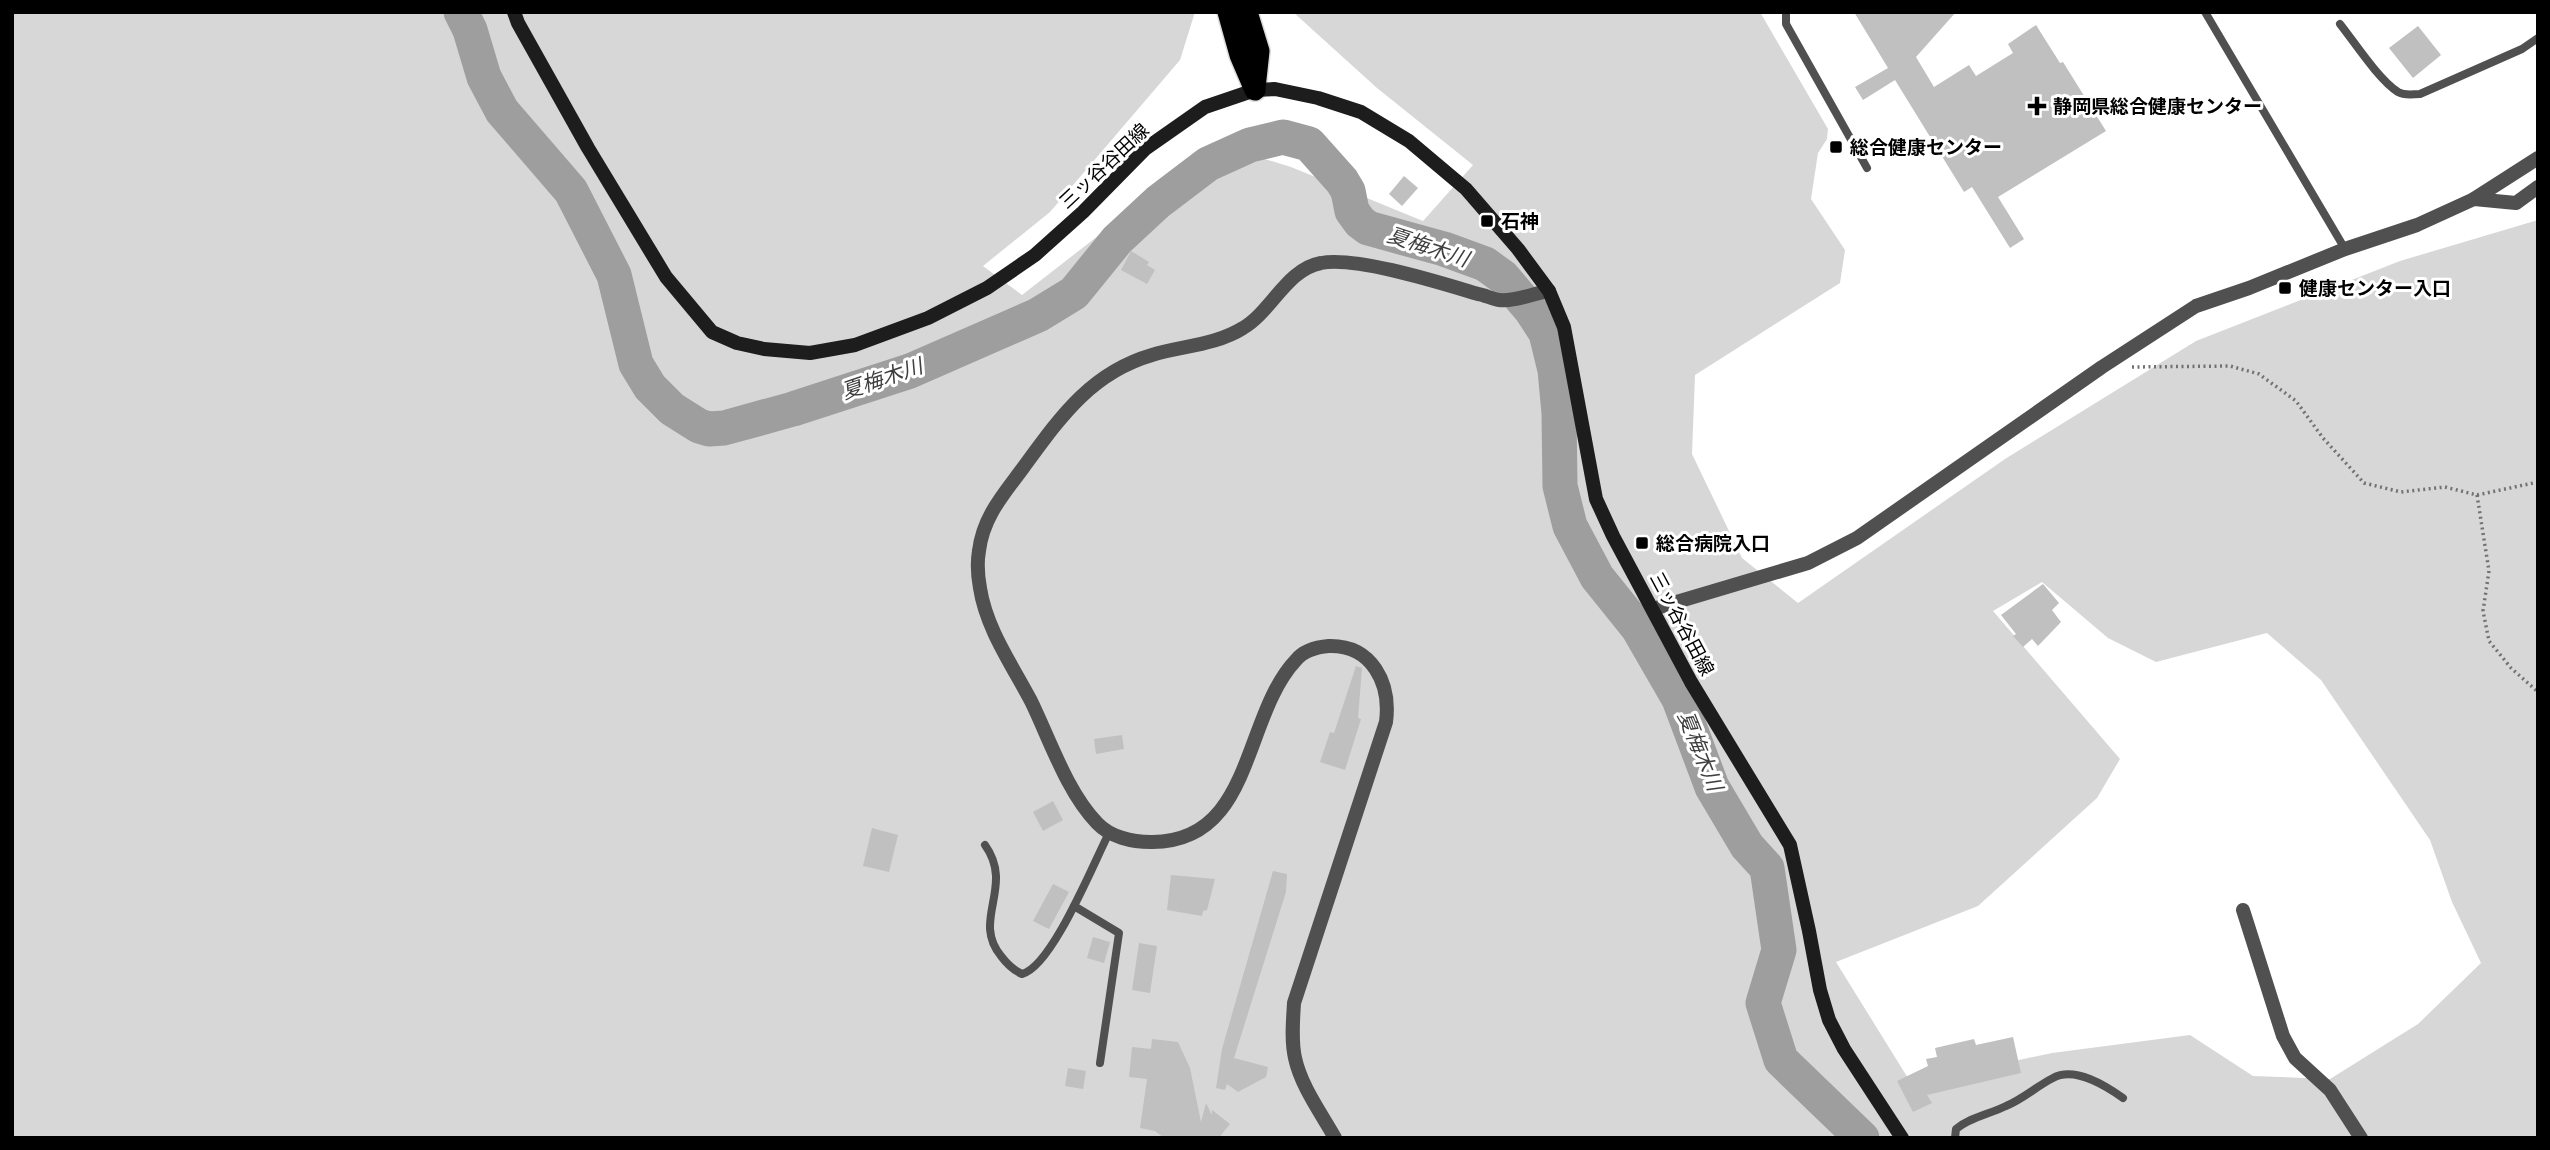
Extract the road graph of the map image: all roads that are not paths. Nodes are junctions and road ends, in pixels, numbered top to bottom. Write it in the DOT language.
graph roads {
  1 [pos="514,12"];
  2 [pos="1228,12"];
  3 [pos="1247,12"];
  4 [pos="1786,12"];
  5 [pos="2205,12"];
  6 [pos="2340,24"];
  7 [pos="2538,38"];
  8 [pos="1255,90"];
  9 [pos="2538,158"];
  10 [pos="1867,168"];
  11 [pos="2538,187"];
  12 [pos="2474,199"];
  13 [pos="2345,249"];
  14 [pos="1546,291"];
  15 [pos="1653,609"];
  16 [pos="1109,833"];
  17 [pos="985,845"];
  18 [pos="1074,906"];
  19 [pos="2243,910"];
  20 [pos="1100,1063"];
  21 [pos="2123,1098"];
  22 [pos="1335,1138"];
  23 [pos="1902,1138"];
  24 [pos="1955,1138"];
  25 [pos="2361,1138"];
  1 -- 8 [label="main road, 三ッ谷谷田線"];
  2 -- 8 [label="highway"];
  3 -- 8 [label="highway"];
  4 -- 10 [label="lane"];
  5 -- 13 [label="lane"];
  6 -- 7 [label="lane"];
  8 -- 14 [label="main road, 三ッ谷谷田線"];
  9 -- 12 [label="street"];
  11 -- 12 [label="street"];
  12 -- 13 [label="street"];
  13 -- 15 [label="street"];
  14 -- 15 [label="main road, 三ッ谷谷田線"];
  14 -- 16 [label="street"];
  15 -- 23 [label="main road, 三ッ谷谷田線"];
  16 -- 18 [label="lane"];
  16 -- 22 [label="street"];
  17 -- 18 [label="lane"];
  18 -- 20 [label="lane"];
  19 -- 25 [label="street"];
  21 -- 24 [label="lane"];
}
